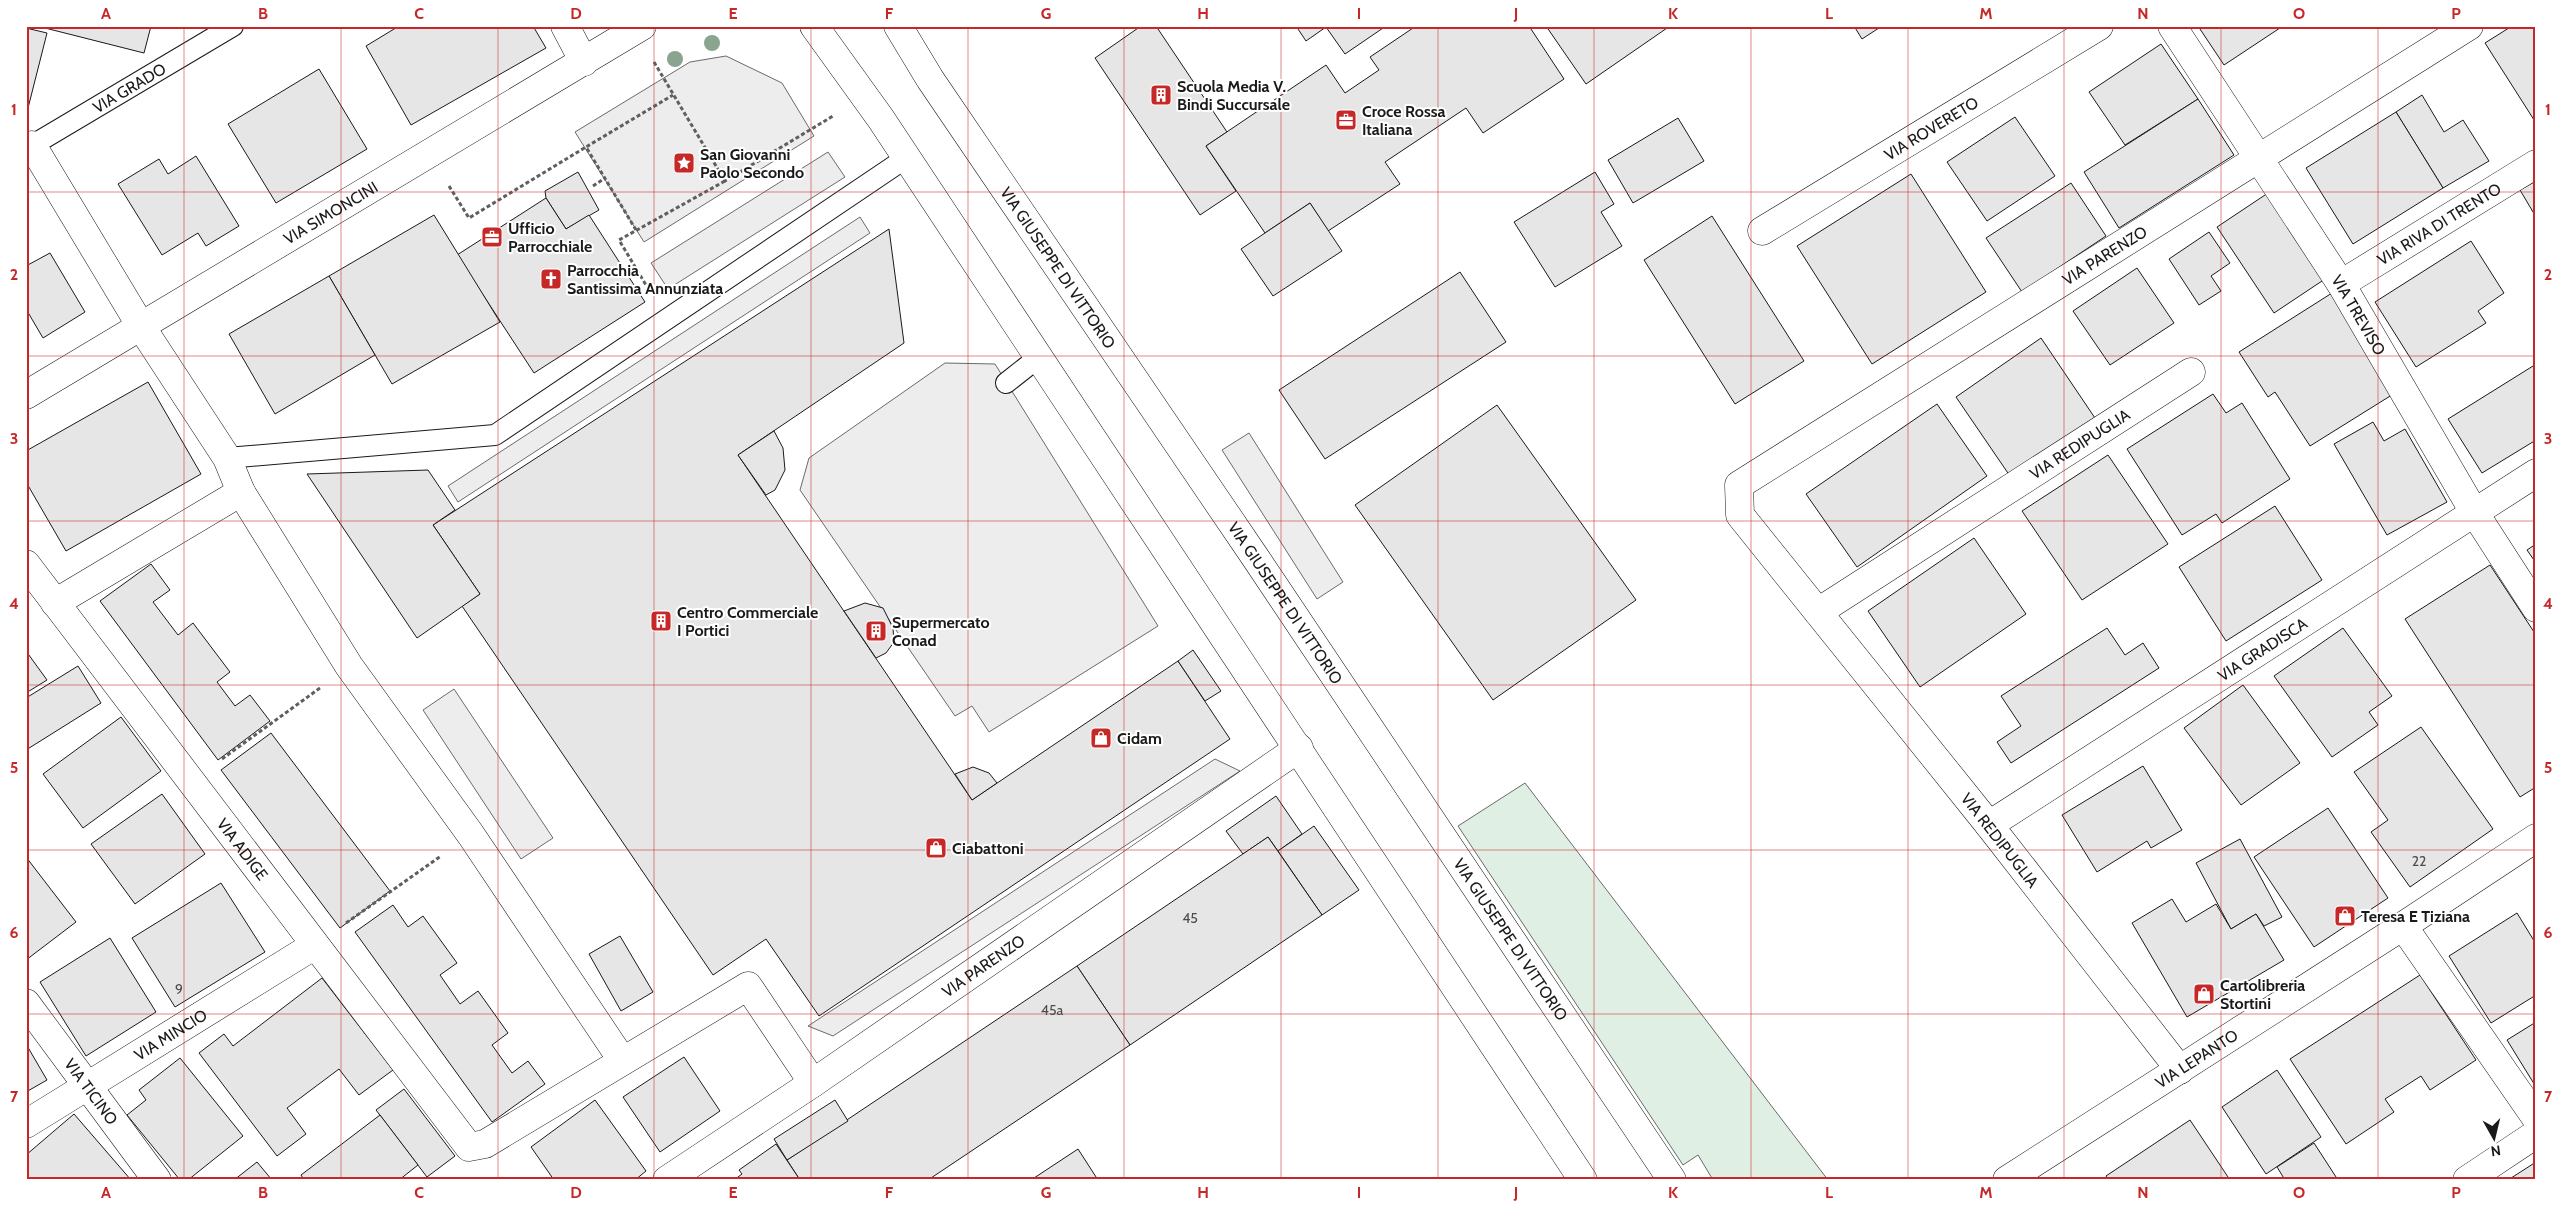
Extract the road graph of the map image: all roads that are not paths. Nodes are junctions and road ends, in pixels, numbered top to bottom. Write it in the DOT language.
graph roads {
  1 [pos="233,26"];
  2 [pos="565,26"];
  3 [pos="814,26"];
  4 [pos="898,26"];
  5 [pos="2099,26"];
  6 [pos="2172,26"];
  7 [pos="2469,26"];
  8 [pos="642,28"];
  9 [pos="584,62"];
  10 [pos="29,147"];
  11 [pos="906,158"];
  12 [pos="2259,158"];
  13 [pos="2536,164"];
  14 [pos="1762,231"];
  15 [pos="2341,284"];
  16 [pos="142,328"];
  17 [pos="1039,358"];
  18 [pos="2191,372"];
  19 [pos="1006,383"];
  20 [pos="26,395"];
  21 [pos="227,458"];
  22 [pos="2536,473"];
  23 [pos="1739,485"];
  24 [pos="242,492"];
  25 [pos="2474,512"];
  26 [pos="26,564"];
  27 [pos="56,603"];
  28 [pos="2536,608"];
  29 [pos="1818,612"];
  30 [pos="1299,748"];
  31 [pos="1989,825"];
  32 [pos="2536,838"];
  33 [pos="2403,926"];
  34 [pos="315,945"];
  35 [pos="26,1003"];
  36 [pos="622,1060"];
  37 [pos="2180,1070"];
  38 [pos="813,1083"];
  39 [pos="89,1086"];
  40 [pos="2536,1118"];
  41 [pos="26,1124"];
  42 [pos="2536,1134"];
  43 [pos="157,1180"];
  44 [pos="667,1180"];
  45 [pos="1584,1180"];
  46 [pos="1672,1180"];
  47 [pos="2006,1180"];
  48 [pos="2467,1180"];
  1 -- 10 [label="lane, VIA GRADO"];
  2 -- 9 [label="street"];
  3 -- 11 [label="street"];
  4 -- 46 [label="street, VIA GIUSEPPE DI VITTORIO"];
  5 -- 14 [label="street, VIA ROVERETO"];
  6 -- 12 [label="street, VIA TREVISO"];
  7 -- 12 [label="street, VIA PARENZO"];
  8 -- 9 [label="street, VIA SIMONCINI"];
  9 -- 16 [label="street, VIA SIMONCINI"];
  10 -- 16 [label="street"];
  11 -- 17 [label="street"];
  11 -- 21 [label="lane"];
  12 -- 15 [label="street, VIA TREVISO"];
  12 -- 23 [label="street, VIA PARENZO"];
  13 -- 15 [label="street, VIA RIVA DI TRENTO"];
  15 -- 25 [label="street, VIA TREVISO"];
  16 -- 20 [label="street, VIA SIMONCINI"];
  16 -- 21 [label="street"];
  17 -- 19 [label="lane"];
  17 -- 30 [label="street"];
  18 -- 29 [label="street, VIA REDIPUGLIA"];
  21 -- 24 [label="street"];
  22 -- 25 [label="street, VIA GRADISCA"];
  23 -- 29 [label="street, VIA REDIPUGLIA"];
  24 -- 27 [label="street"];
  24 -- 36 [label="street"];
  25 -- 28 [label="street, VIA TREVISO"];
  25 -- 31 [label="street, VIA GRADISCA"];
  26 -- 27 [label="street, VIA ADIGE"];
  27 -- 34 [label="street, VIA ADIGE"];
  29 -- 31 [label="street, VIA REDIPUGLIA"];
  30 -- 38 [label="street, VIA PARENZO"];
  30 -- 45 [label="street"];
  31 -- 37 [label="street, VIA REDIPUGLIA"];
  32 -- 33 [label="street, VIA LEPANTO"];
  33 -- 37 [label="street, VIA LEPANTO"];
  33 -- 40 [label="street"];
  34 -- 36 [label="street, VIA ADIGE"];
  34 -- 39 [label="street, VIA MINCIO"];
  35 -- 39 [label="street, VIA TICINO"];
  36 -- 38 [label="street"];
  37 -- 47 [label="street, VIA LEPANTO"];
  38 -- 44 [label="street, VIA PARENZO"];
  39 -- 41 [label="street, VIA MINCIO"];
  39 -- 43 [label="street, VIA TICINO"];
  42 -- 48 [label="street"];
}
